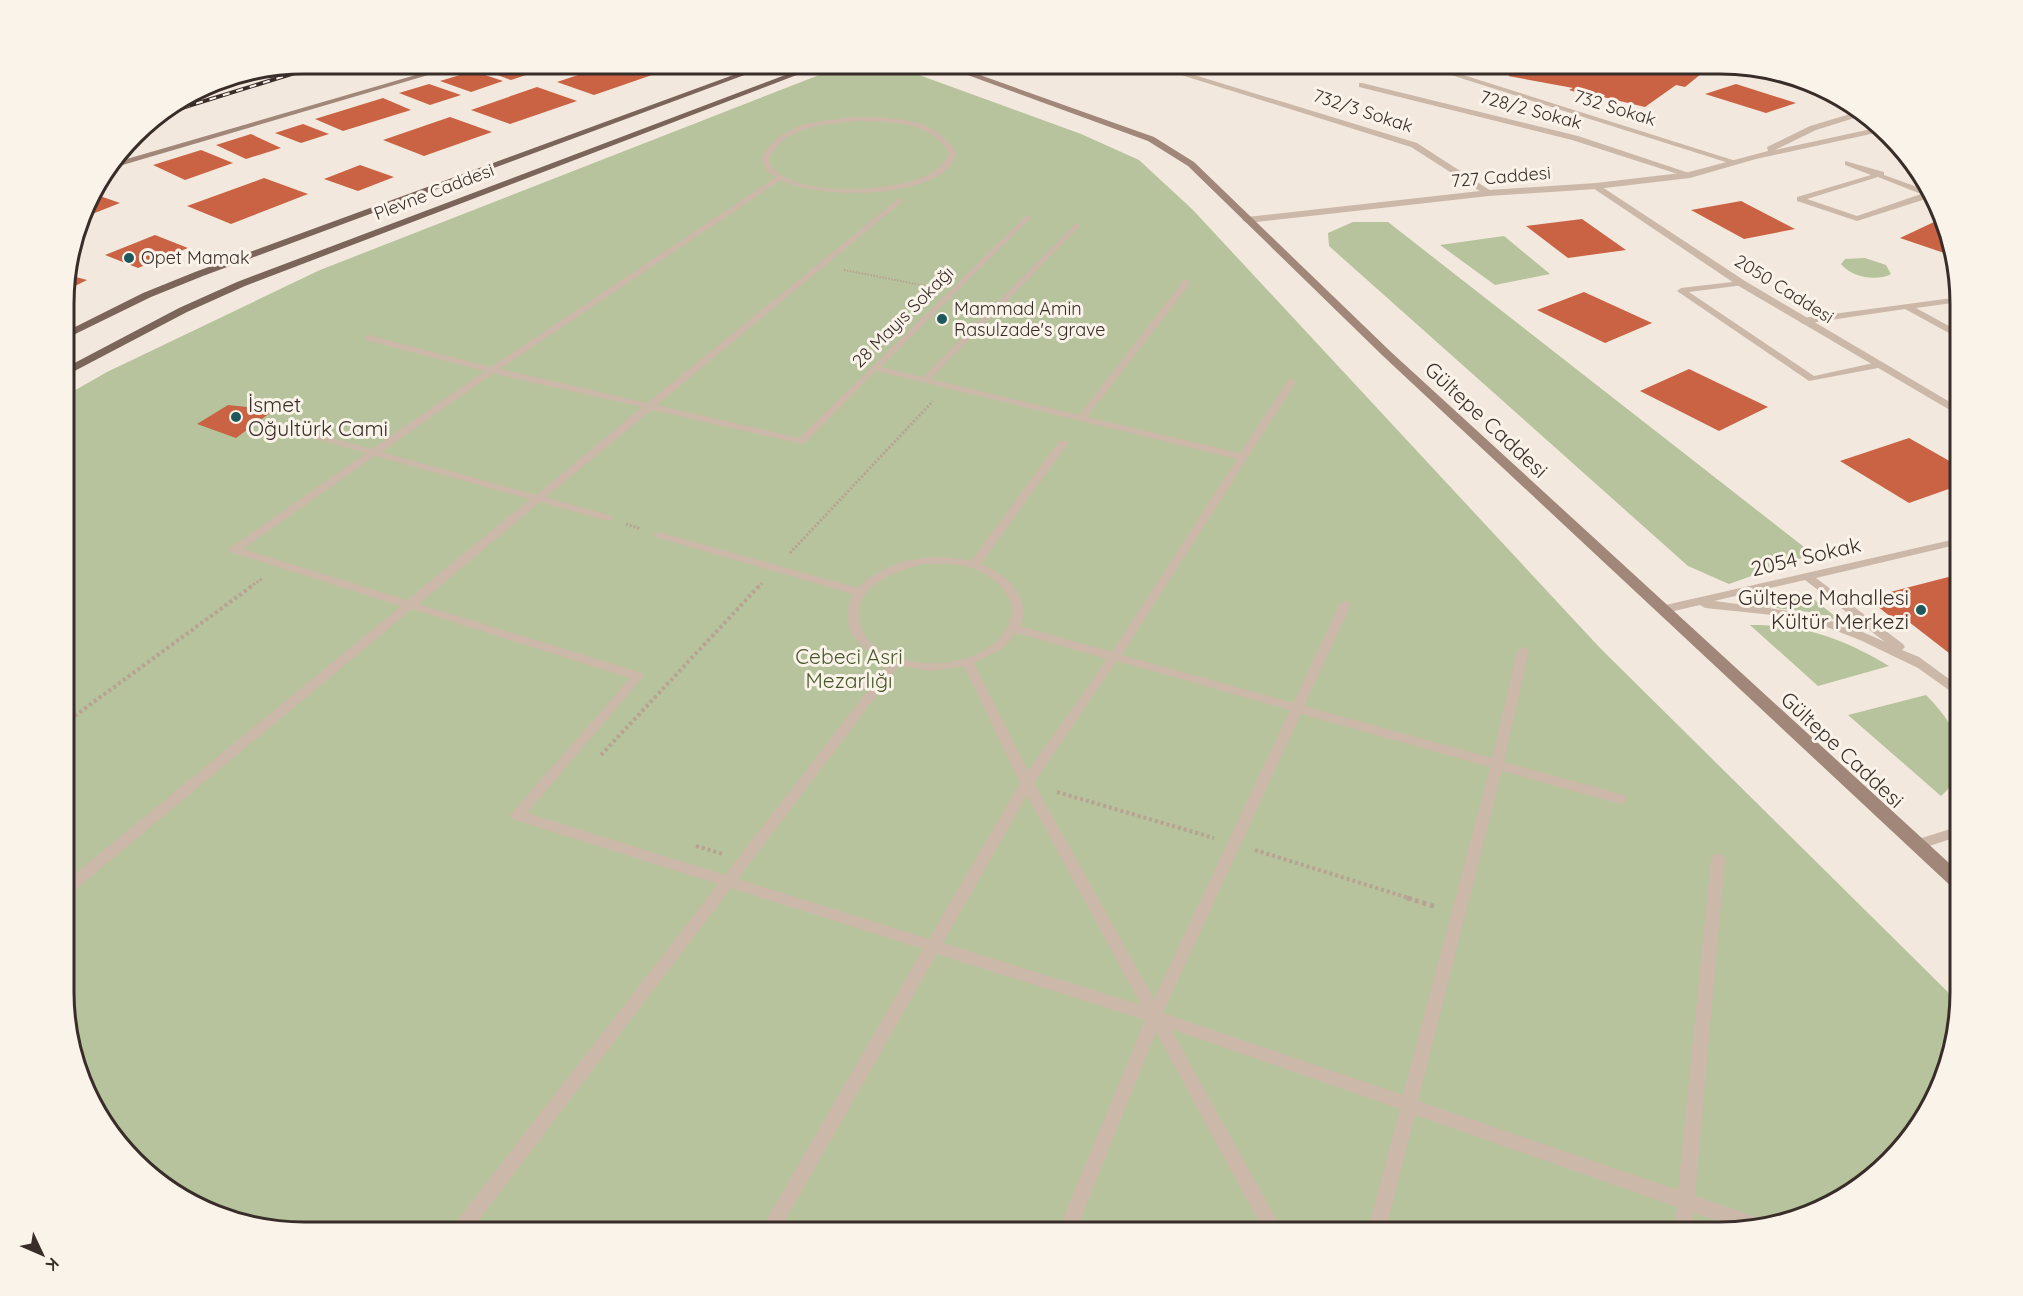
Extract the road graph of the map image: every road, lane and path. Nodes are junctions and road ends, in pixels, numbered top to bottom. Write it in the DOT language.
graph roads {
  1 [pos="397,74"];
  2 [pos="428,74"];
  3 [pos="741,74"];
  4 [pos="795,74"];
  5 [pos="970,74"];
  6 [pos="1183,74"];
  7 [pos="1452,74"];
  8 [pos="1362,85"];
  9 [pos="1853,116"];
  10 [pos="1871,131"];
  11 [pos="131,152"];
  12 [pos="1754,157"];
  13 [pos="1735,162"];
  14 [pos="1848,163"];
  15 [pos="120,164"];
  16 [pos="1881,174"];
  17 [pos="1690,175"];
  18 [pos="781,177"];
  19 [pos="1596,186"];
  20 [pos="1920,191"];
  21 [pos="1489,193"];
  22 [pos="1924,197"];
  23 [pos="899,200"];
  24 [pos="1028,217"];
  25 [pos="1247,220"];
  26 [pos="1076,225"];
  27 [pos="820,266"];
  28 [pos="1186,282"];
  29 [pos="1742,283"];
  30 [pos="952,291"];
  31 [pos="1950,300"];
  32 [pos="1906,306"];
  33 [pos="1803,321"];
  34 [pos="1950,331"];
  35 [pos="73,332"];
  36 [pos="368,338"];
  37 [pos="1878,365"];
  38 [pos="874,368"];
  39 [pos="73,369"];
  40 [pos="492,370"];
  41 [pos="924,381"];
  42 [pos="1291,382"];
  43 [pos="934,400"];
  44 [pos="650,405"];
  45 [pos="1950,408"];
  46 [pos="1082,417"];
  47 [pos="276,426"];
  48 [pos="1063,442"];
  49 [pos="372,453"];
  50 [pos="1243,457"];
  51 [pos="536,500"];
  52 [pos="608,518"];
  53 [pos="659,535"];
  54 [pos="1950,543"];
  55 [pos="280,565"];
  56 [pos="974,565"];
  57 [pos="776,568"];
  58 [pos="1808,576"];
  59 [pos="861,592"];
  60 [pos="1695,603"];
  61 [pos="408,606"];
  62 [pos="1345,606"];
  63 [pos="1661,610"];
  64 [pos="1013,628"];
  65 [pos="1523,651"];
  66 [pos="1115,656"];
  67 [pos="897,661"];
  68 [pos="967,662"];
  69 [pos="1922,664"];
  70 [pos="1950,687"];
  71 [pos="1299,707"];
  72 [pos="73,717"];
  73 [pos="600,756"];
  74 [pos="1497,764"];
  75 [pos="1027,783"];
  76 [pos="1620,799"];
  77 [pos="1950,833"];
  78 [pos="688,844"];
  79 [pos="1917,845"];
  80 [pos="1718,859"];
  81 [pos="744,860"];
  82 [pos="1950,876"];
  83 [pos="727,882"];
  84 [pos="73,883"];
  85 [pos="933,947"];
  86 [pos="1154,1016"];
  87 [pos="1410,1103"];
  88 [pos="1686,1201"];
  89 [pos="1743,1221"];
  90 [pos="466,1222"];
  91 [pos="774,1222"];
  92 [pos="1070,1222"];
  93 [pos="1269,1222"];
  94 [pos="1379,1222"];
  95 [pos="1684,1222"];
  1 -- 11 [label="main road"];
  2 -- 15 [label="main road"];
  3 -- 35 [label="main road, Plevne Caddesi"];
  4 -- 39 [label="main road, Plevne Caddesi"];
  5 -- 25 [label="main road, Gültepe Caddesi"];
  6 -- 21 [label="street, 732/3 Sokak"];
  7 -- 13 [label="street, 732 Sokak"];
  8 -- 17 [label="street, 728/2 Sokak"];
  9 -- 12 [label="street, 727 Caddesi"];
  10 -- 12 [label="street, 727 Caddesi"];
  12 -- 13 [label="street, 727 Caddesi"];
  13 -- 17 [label="street, 727 Caddesi"];
  14 -- 16 [label="lane"];
  16 -- 20 [label="lane"];
  16 -- 22 [label="lane"];
  17 -- 19 [label="street, 727 Caddesi"];
  18 -- 18 [label="lane"];
  18 -- 40 [label="lane"];
  19 -- 21 [label="street, 727 Caddesi"];
  19 -- 29 [label="street, 2050 Caddesi"];
  21 -- 25 [label="street, 727 Caddesi"];
  23 -- 27 [label="lane"];
  24 -- 30 [label="lane, 28 Mayıs Sokağı"];
  25 -- 63 [label="main road, Gültepe Caddesi"];
  26 -- 41 [label="lane"];
  27 -- 30 [label="path"];
  27 -- 44 [label="lane"];
  28 -- 46 [label="lane"];
  29 -- 33 [label="street, 2050 Caddesi"];
  29 -- 37 [label="lane"];
  30 -- 38 [label="lane, 28 Mayıs Sokağı"];
  31 -- 32 [label="lane"];
  32 -- 33 [label="lane"];
  32 -- 34 [label="lane"];
  33 -- 37 [label="street, 2050 Caddesi"];
  36 -- 40 [label="lane"];
  37 -- 45 [label="street, 2050 Caddesi"];
  38 -- 41 [label="lane"];
  38 -- 44 [label="lane, 28 Mayıs Sokağı"];
  40 -- 44 [label="lane"];
  40 -- 49 [label="lane"];
  41 -- 46 [label="lane"];
  42 -- 50 [label="lane"];
  43 -- 57 [label="path"];
  44 -- 51 [label="lane"];
  46 -- 50 [label="lane"];
  47 -- 49 [label="lane"];
  48 -- 56 [label="lane"];
  49 -- 51 [label="lane"];
  49 -- 55 [label="lane"];
  50 -- 66 [label="lane"];
  51 -- 52 [label="lane"];
  51 -- 61 [label="lane"];
  52 -- 53 [label="path"];
  53 -- 57 [label="lane"];
  54 -- 58 [label="lane, 2054 Sokak"];
  55 -- 61 [label="lane"];
  55 -- 72 [label="path"];
  56 -- 59 [label="lane"];
  56 -- 64 [label="lane"];
  57 -- 59 [label="lane"];
  57 -- 73 [label="path"];
  58 -- 60 [label="lane, 2054 Sokak"];
  58 -- 69 [label="lane"];
  59 -- 67 [label="lane"];
  60 -- 63 [label="lane, 2054 Sokak"];
  60 -- 69 [label="lane"];
  61 -- 83 [label="lane"];
  61 -- 84 [label="lane"];
  62 -- 71 [label="lane"];
  63 -- 79 [label="main road, Gültepe Caddesi"];
  64 -- 66 [label="lane"];
  64 -- 68 [label="lane"];
  65 -- 74 [label="lane"];
  66 -- 71 [label="lane"];
  66 -- 75 [label="lane"];
  67 -- 68 [label="lane"];
  67 -- 81 [label="lane"];
  68 -- 75 [label="lane"];
  69 -- 70 [label="lane"];
  71 -- 74 [label="lane"];
  71 -- 86 [label="lane"];
  74 -- 76 [label="lane"];
  74 -- 87 [label="lane"];
  75 -- 85 [label="lane"];
  75 -- 86 [label="lane"];
  77 -- 79 [label="lane"];
  78 -- 81 [label="path"];
  79 -- 82 [label="main road, Gültepe Caddesi"];
  80 -- 88 [label="lane"];
  81 -- 83 [label="lane"];
  83 -- 85 [label="lane"];
  83 -- 90 [label="lane"];
  85 -- 86 [label="lane"];
  85 -- 91 [label="lane"];
  86 -- 87 [label="lane"];
  86 -- 92 [label="lane"];
  86 -- 93 [label="lane"];
  87 -- 88 [label="lane"];
  87 -- 94 [label="lane"];
  88 -- 89 [label="lane"];
  88 -- 95 [label="lane"];
}
